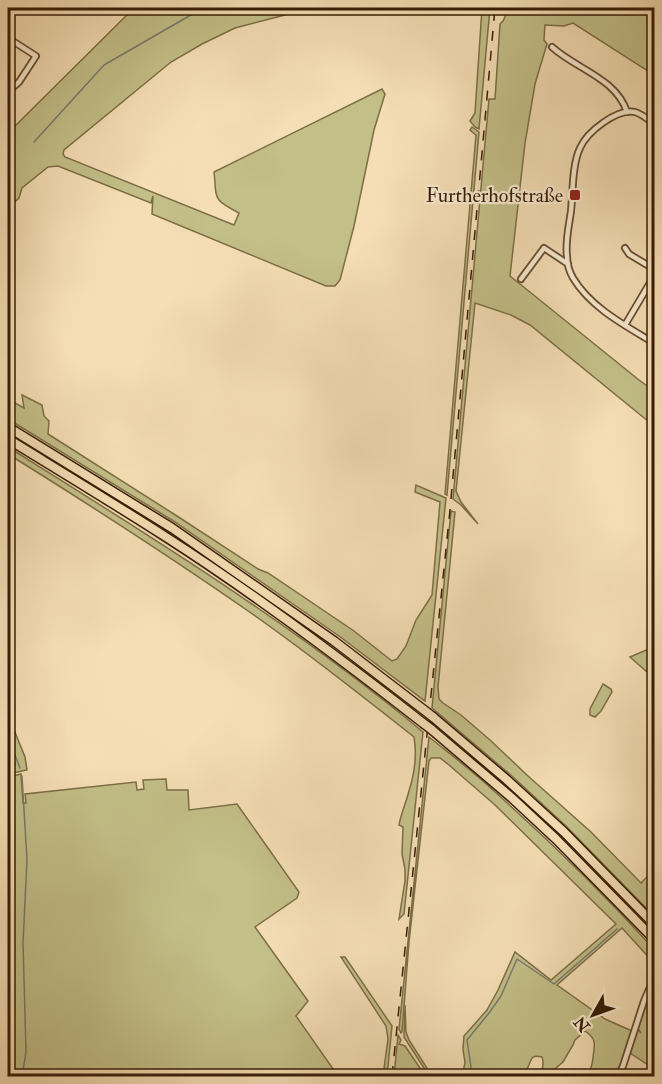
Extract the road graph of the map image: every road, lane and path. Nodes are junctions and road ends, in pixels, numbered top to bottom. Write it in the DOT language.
graph roads {
  1 [pos="11,8"];
  2 [pos="8,12"];
  3 [pos="8,38"];
  4 [pos="552,47"];
  5 [pos="10,90"];
  6 [pos="627,112"];
  7 [pos="654,124"];
  8 [pos="625,248"];
  9 [pos="568,264"];
  10 [pos="654,269"];
  11 [pos="654,276"];
  12 [pos="520,279"];
  13 [pos="625,325"];
  14 [pos="654,344"];
  15 [pos="8,427"];
  16 [pos="8,439"];
  17 [pos="654,924"];
  18 [pos="654,939"];
  19 [pos="654,978"];
  20 [pos="618,1077"];
  1 -- 2 [label="street"];
  3 -- 5 [label="street"];
  4 -- 6 [label="street"];
  6 -- 7 [label="street"];
  6 -- 9 [label="street"];
  8 -- 10 [label="street"];
  9 -- 12 [label="street"];
  9 -- 13 [label="street"];
  11 -- 13 [label="street"];
  13 -- 14 [label="street"];
  15 -- 17 [label="highway, bridge"];
  16 -- 18 [label="highway, bridge"];
  19 -- 20 [label="street"];
}
